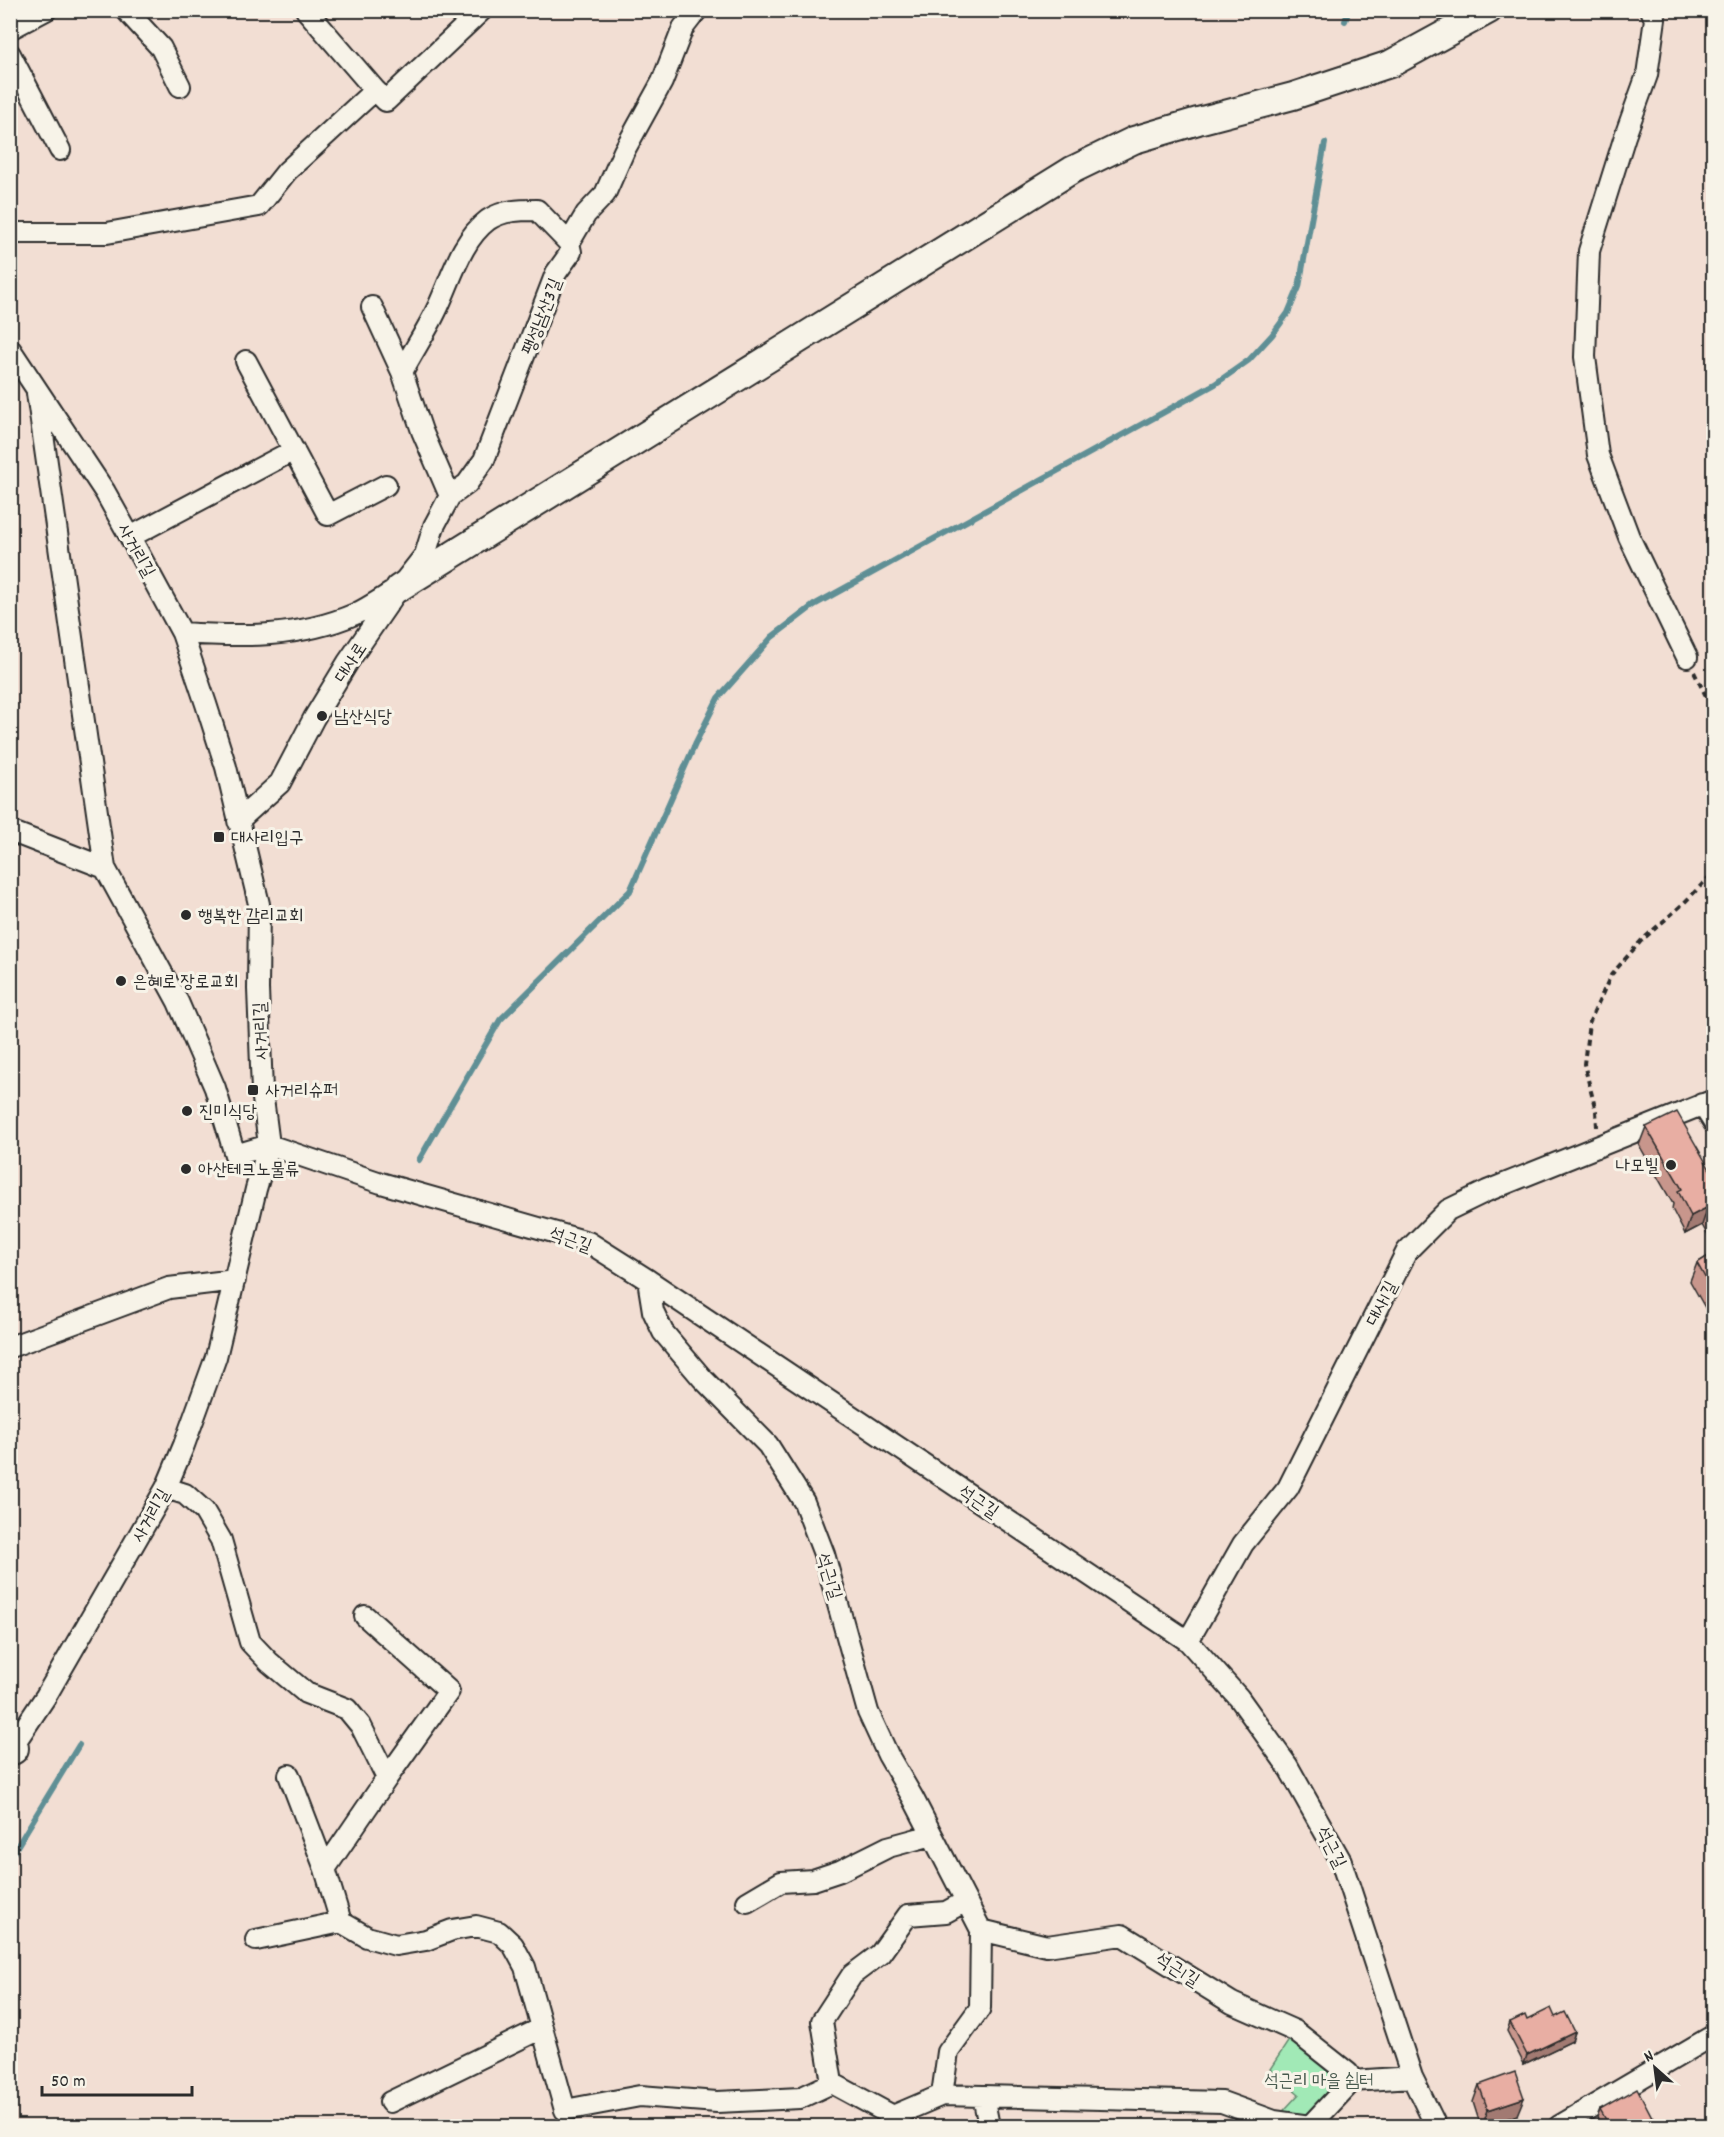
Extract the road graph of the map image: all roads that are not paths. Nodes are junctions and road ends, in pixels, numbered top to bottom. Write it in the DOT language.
graph roads {
  1 [pos="126,10"];
  2 [pos="306,10"];
  3 [pos="482,10"];
  4 [pos="697,10"];
  5 [pos="1489,10"];
  6 [pos="1651,10"];
  7 [pos="37,12"];
  8 [pos="10,29"];
  9 [pos="10,54"];
  10 [pos="180,86"];
  11 [pos="375,90"];
  12 [pos="60,150"];
  13 [pos="10,233"];
  14 [pos="569,243"];
  15 [pos="372,307"];
  16 [pos="10,349"];
  17 [pos="246,361"];
  18 [pos="402,372"];
  19 [pos="36,390"];
  20 [pos="294,450"];
  21 [pos="386,485"];
  22 [pos="450,496"];
  23 [pos="130,537"];
  24 [pos="399,588"];
  25 [pos="182,633"];
  26 [pos="1687,657"];
  27 [pos="238,821"];
  28 [pos="10,831"];
  29 [pos="105,868"];
  30 [pos="1708,1102"];
  31 [pos="1713,1123"];
  32 [pos="269,1145"];
  33 [pos="236,1280"];
  34 [pos="648,1280"];
  35 [pos="10,1347"];
  36 [pos="166,1488"];
  37 [pos="365,1616"];
  38 [pos="1188,1641"];
  39 [pos="11,1748"];
  40 [pos="289,1775"];
  41 [pos="387,1778"];
  42 [pos="932,1835"];
  43 [pos="324,1869"];
  44 [pos="966,1901"];
  45 [pos="747,1902"];
  46 [pos="341,1922"];
  47 [pos="981,1930"];
  48 [pos="256,1940"];
  49 [pos="542,2028"];
  50 [pos="1713,2035"];
  51 [pos="1412,2077"];
  52 [pos="1352,2081"];
  53 [pos="832,2083"];
  54 [pos="942,2095"];
  55 [pos="983,2096"];
  56 [pos="390,2102"];
  57 [pos="893,2121"];
  58 [pos="989,2127"];
  59 [pos="1310,2127"];
  60 [pos="1436,2127"];
  61 [pos="1559,2127"];
  1 -- 10 [label="street"];
  2 -- 11 [label="street"];
  3 -- 11 [label="street"];
  4 -- 14 [label="street, 팽성남산3길"];
  5 -- 24 [label="street"];
  6 -- 26 [label="street"];
  7 -- 8 [label="street"];
  9 -- 12 [label="street"];
  11 -- 13 [label="street"];
  14 -- 18 [label="street"];
  14 -- 22 [label="street, 팽성남산3길"];
  15 -- 18 [label="street"];
  16 -- 19 [label="street, 사거리길"];
  17 -- 20 [label="street"];
  18 -- 22 [label="street"];
  19 -- 23 [label="street, 사거리길"];
  19 -- 29 [label="street"];
  20 -- 21 [label="street"];
  20 -- 23 [label="street"];
  22 -- 24 [label="street, 팽성남산3길"];
  23 -- 25 [label="street, 사거리길"];
  24 -- 25 [label="street"];
  24 -- 27 [label="street, 대사로"];
  25 -- 27 [label="street, 사거리길"];
  27 -- 32 [label="street, 사거리길"];
  28 -- 29 [label="street"];
  29 -- 32 [label="street"];
  30 -- 31 [label="street, 대사1길"];
  30 -- 38 [label="street, 대사1길"];
  32 -- 33 [label="street, 사거리길"];
  32 -- 34 [label="street, 석근길"];
  33 -- 35 [label="street"];
  33 -- 36 [label="street, 사거리길"];
  34 -- 38 [label="street, 석근길"];
  34 -- 42 [label="street, 석근1길"];
  36 -- 39 [label="street, 사거리길"];
  36 -- 41 [label="street"];
  37 -- 41 [label="street"];
  38 -- 51 [label="street, 석근길"];
  40 -- 43 [label="street"];
  41 -- 43 [label="street"];
  42 -- 44 [label="street, 석근1길"];
  42 -- 45 [label="street"];
  43 -- 46 [label="street"];
  44 -- 47 [label="street, 석근1길"];
  44 -- 53 [label="street"];
  46 -- 48 [label="street"];
  46 -- 49 [label="street"];
  47 -- 52 [label="street, 석근1길"];
  47 -- 54 [label="street, 석근1길"];
  49 -- 53 [label="street"];
  49 -- 56 [label="street"];
  50 -- 61 [label="street"];
  51 -- 52 [label="street"];
  51 -- 60 [label="street, 석근길"];
  52 -- 59 [label="street"];
  53 -- 57 [label="street"];
  54 -- 55 [label="street"];
  54 -- 57 [label="street"];
  55 -- 58 [label="street"];
  55 -- 59 [label="street"];
}
